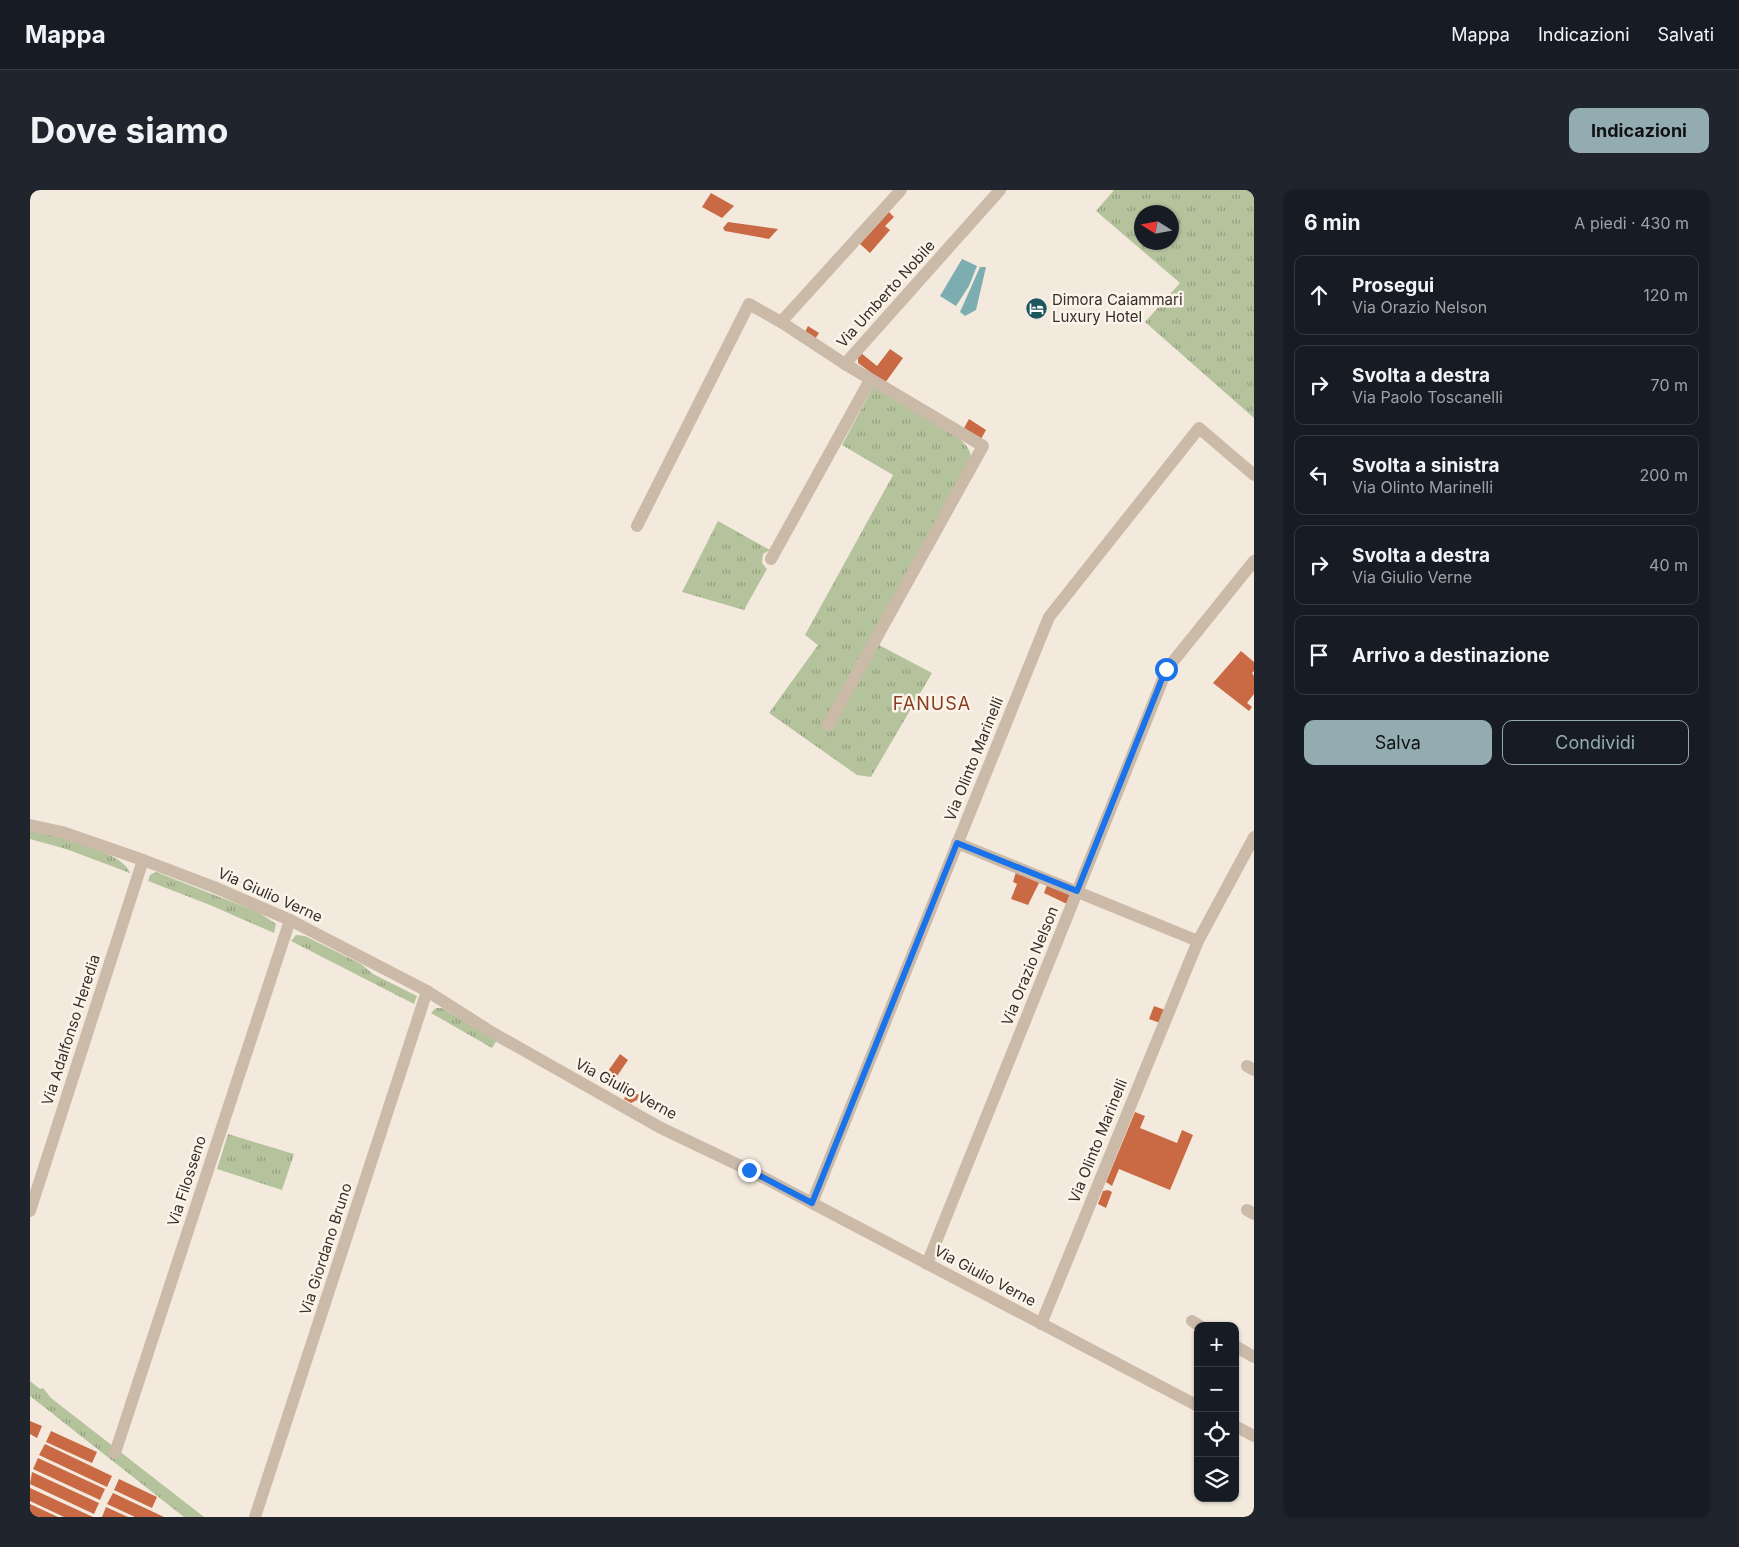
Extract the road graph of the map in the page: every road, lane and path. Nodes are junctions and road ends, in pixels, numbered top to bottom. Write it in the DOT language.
graph roads {
  1 [pos="901,190"];
  2 [pos="1000,190"];
  3 [pos="781,322"];
  4 [pos="845,364"];
  5 [pos="870,380"];
  6 [pos="1254,476"];
  7 [pos="637,526"];
  8 [pos="771,559"];
  9 [pos="1254,561"];
  10 [pos="828,725"];
  11 [pos="30,825"];
  12 [pos="1254,838"];
  13 [pos="957,843"];
  14 [pos="143,860"];
  15 [pos="1077,891"];
  16 [pos="290,920"];
  17 [pos="1198,940"];
  18 [pos="427,991"];
  19 [pos="812,1203"];
  20 [pos="30,1211"];
  21 [pos="927,1264"];
  22 [pos="1041,1324"];
  23 [pos="1239,1348"];
  24 [pos="1254,1357"];
  25 [pos="1194,1404"];
  26 [pos="1239,1428"];
  27 [pos="1254,1436"];
  28 [pos="114,1453"];
  29 [pos="255,1517"];
  1 -- 3 [label="street"];
  2 -- 4 [label="street, Via Umberto Nobile"];
  3 -- 4 [label="street, Via Umberto Nobile"];
  3 -- 7 [label="street, Via Umberto Nobile"];
  4 -- 5 [label="street"];
  5 -- 8 [label="street"];
  5 -- 10 [label="street"];
  6 -- 13 [label="street, Via Olinto Marinelli"];
  9 -- 15 [label="street, Via Orazio Nelson"];
  11 -- 14 [label="street, Via Giulio Verne"];
  12 -- 17 [label="street, Via Olinto Marinelli"];
  13 -- 15 [label="street"];
  13 -- 19 [label="street, Via Olinto Marinelli"];
  14 -- 16 [label="street, Via Giulio Verne"];
  14 -- 20 [label="street, Via Adalfonso Heredia"];
  15 -- 17 [label="street"];
  15 -- 21 [label="street, Via Orazio Nelson"];
  16 -- 18 [label="street, Via Giulio Verne"];
  16 -- 28 [label="street, Via Filosseno"];
  17 -- 22 [label="street, Via Olinto Marinelli"];
  18 -- 19 [label="street, Via Giulio Verne"];
  18 -- 29 [label="street, Via Giordano Bruno"];
  19 -- 21 [label="street, Via Giulio Verne"];
  21 -- 22 [label="street, Via Giulio Verne"];
  22 -- 25 [label="street, Via Giulio Verne"];
  23 -- 24 [label="street"];
  26 -- 27 [label="street"];
}
